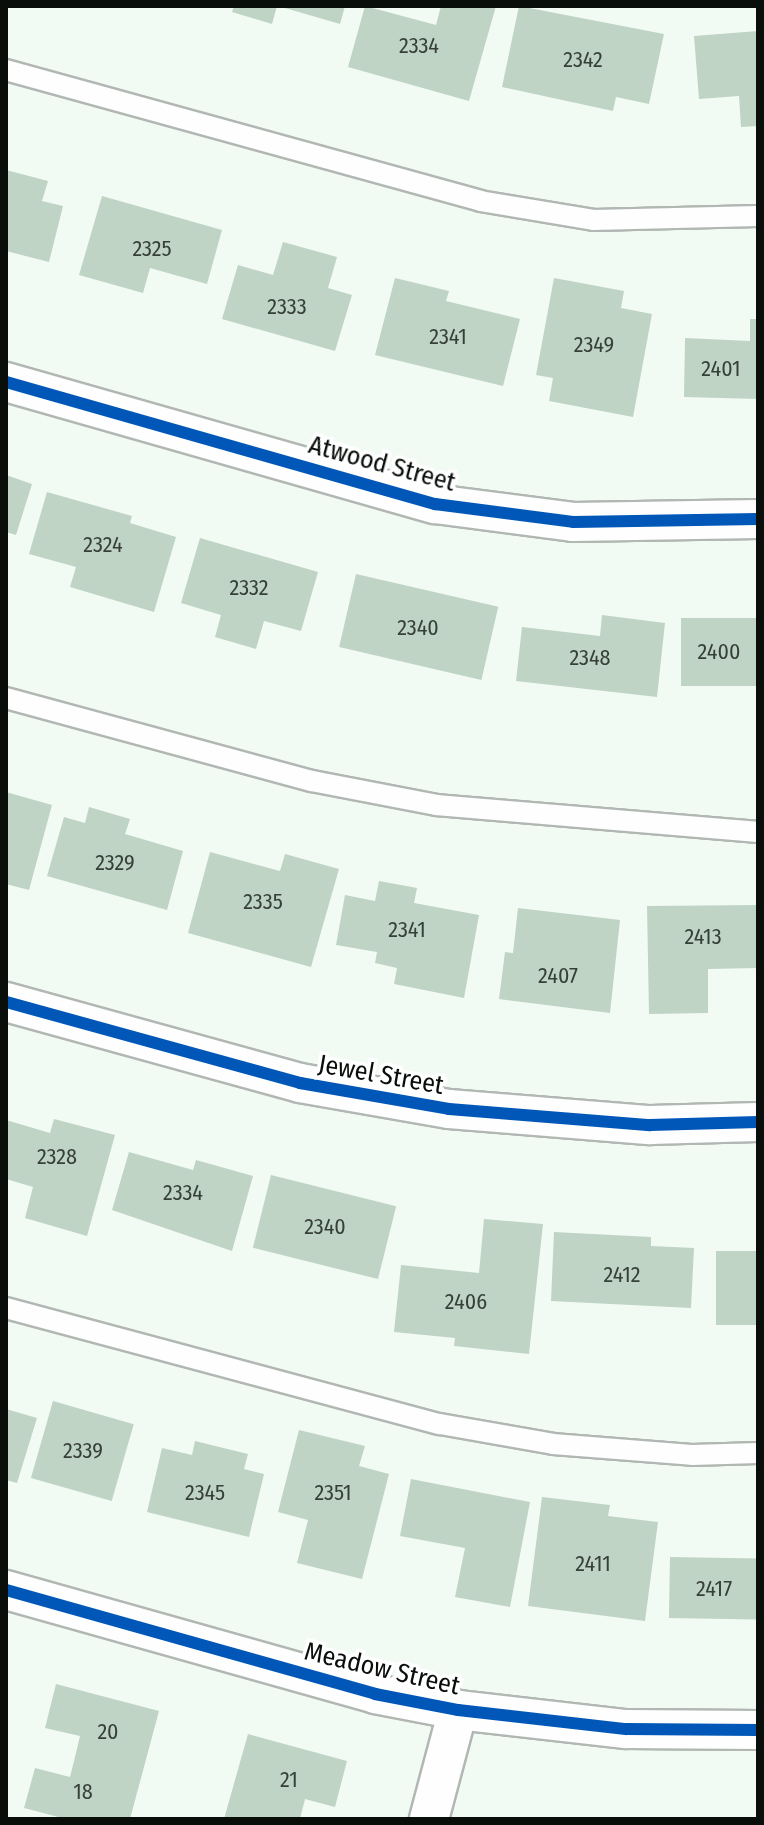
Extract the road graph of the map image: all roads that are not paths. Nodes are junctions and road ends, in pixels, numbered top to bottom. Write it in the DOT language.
graph roads {
  1 [pos="6,70"];
  2 [pos="758,216"];
  3 [pos="6,382"];
  4 [pos="758,519"];
  5 [pos="6,698"];
  6 [pos="758,832"];
  7 [pos="6,1002"];
  8 [pos="758,1122"];
  9 [pos="6,1308"];
  10 [pos="758,1453"];
  11 [pos="6,1590"];
  12 [pos="458,1710"];
  13 [pos="758,1730"];
  14 [pos="429,1819"];
  1 -- 2 [label="lane"];
  3 -- 4 [label="street, Atwood Street"];
  5 -- 6 [label="lane"];
  7 -- 8 [label="street, Jewel Street"];
  9 -- 10 [label="lane"];
  11 -- 12 [label="street, Meadow Street"];
  12 -- 13 [label="street, Meadow Street"];
  12 -- 14 [label="street"];
}
